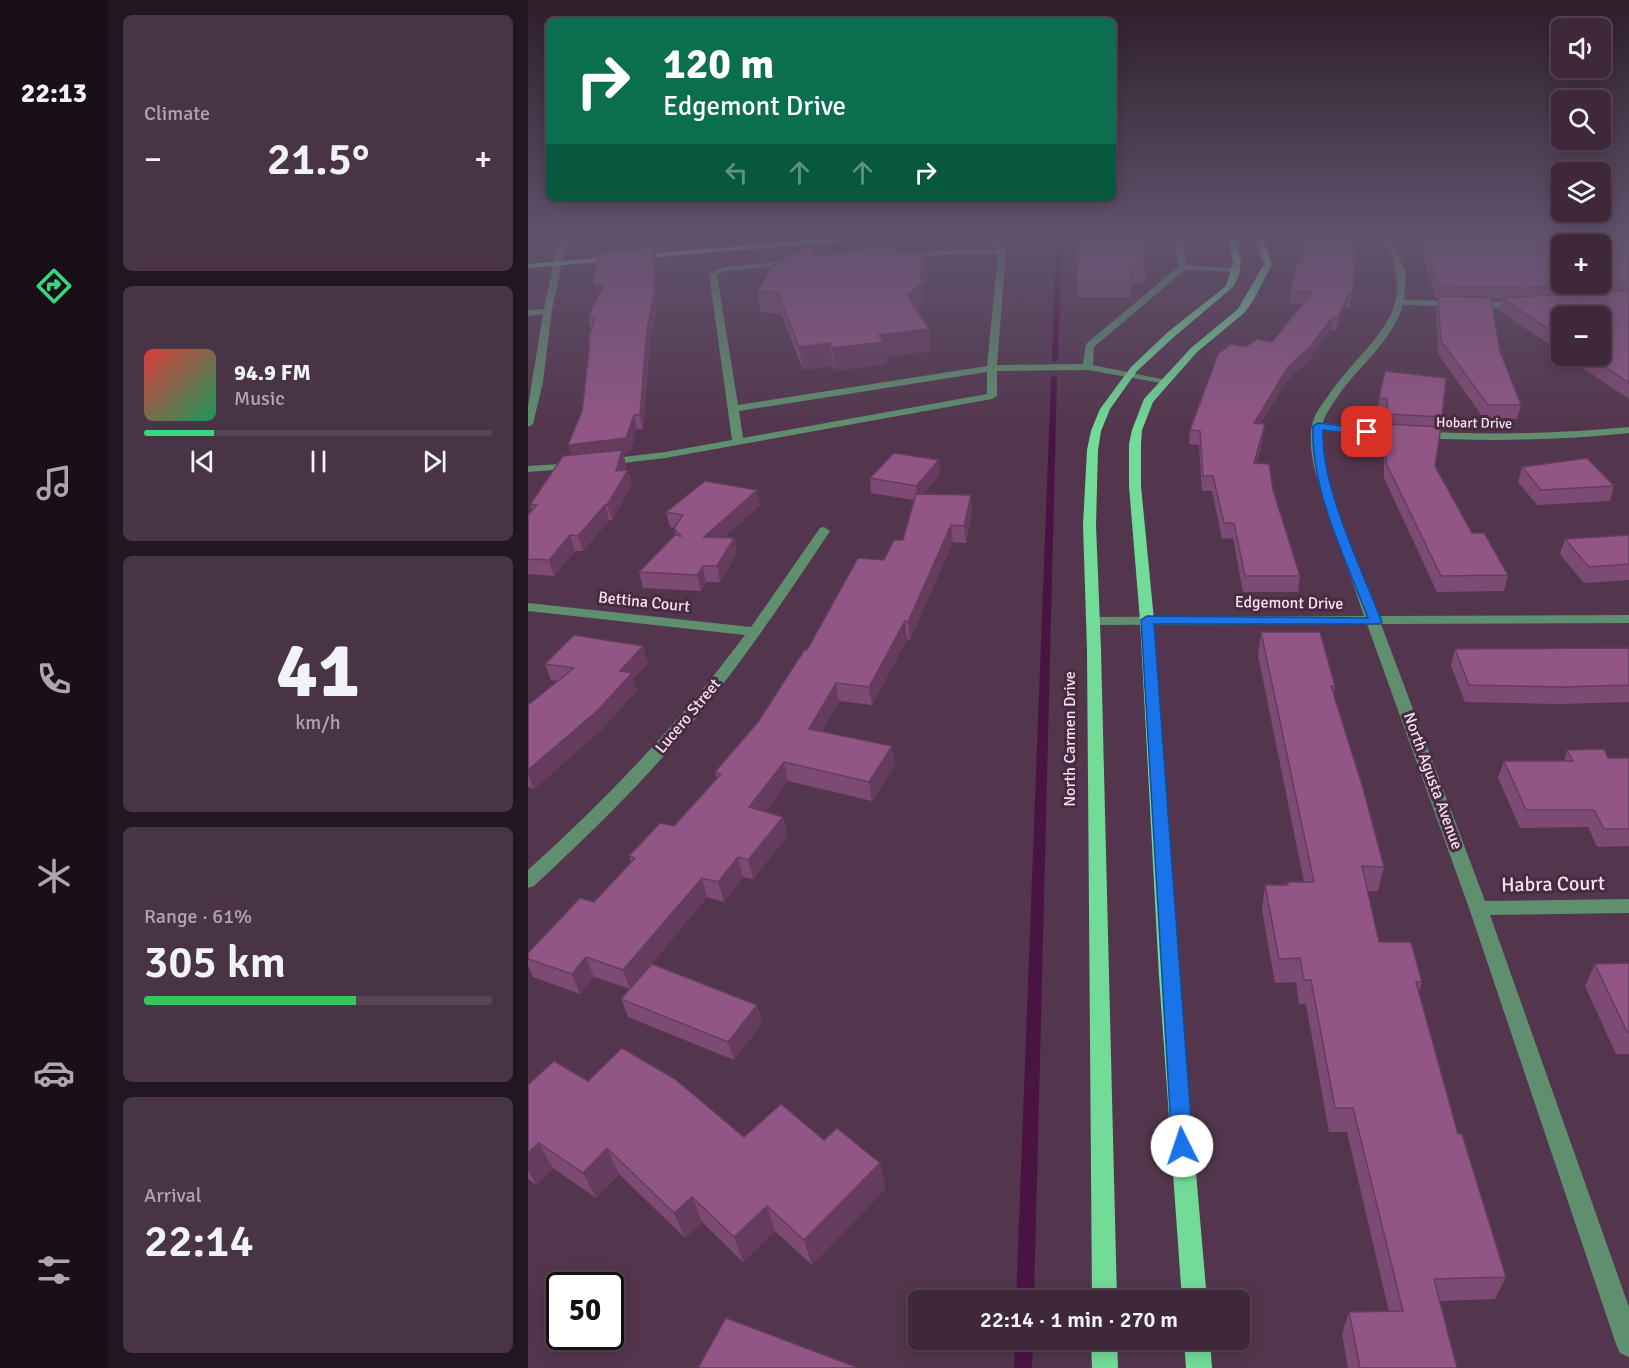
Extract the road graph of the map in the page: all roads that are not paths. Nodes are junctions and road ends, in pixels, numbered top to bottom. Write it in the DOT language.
graph roads {
  1 [pos="550,301"];
  2 [pos="717,301"];
  3 [pos="998,301"];
  4 [pos="1143,301"];
  5 [pos="1212,301"];
  6 [pos="1249,301"];
  7 [pos="1400,302"];
  8 [pos="1530,305"];
  9 [pos="548,311"];
  10 [pos="528,313"];
  11 [pos="1088,367"];
  12 [pos="992,368"];
  13 [pos="1128,376"];
  14 [pos="1162,382"];
  15 [pos="733,409"];
  16 [pos="528,424"];
  17 [pos="1318,426"];
  18 [pos="1629,430"];
  19 [pos="738,441"];
  20 [pos="528,469"];
  21 [pos="824,531"];
  22 [pos="528,607"];
  23 [pos="1629,619"];
  24 [pos="1147,620"];
  25 [pos="1094,621"];
  26 [pos="1376,622"];
  27 [pos="755,632"];
  28 [pos="528,881"];
  29 [pos="1629,906"];
  30 [pos="1478,908"];
  31 [pos="1104,1290"];
  32 [pos="1193,1290"];
  33 [pos="1629,1344"];
  34 [pos="1104,1350"];
  35 [pos="1198,1350"];
  36 [pos="1105,1368"];
  37 [pos="1199,1368"];
  1 -- 9 [label="street"];
  2 -- 15 [label="street"];
  3 -- 12 [label="street"];
  4 -- 11 [label="street"];
  5 -- 13 [label="main road, North Carmen Drive"];
  6 -- 14 [label="main road"];
  7 -- 8 [label="street"];
  7 -- 17 [label="street, North Agusta Avenue"];
  9 -- 10 [label="street"];
  9 -- 16 [label="street"];
  11 -- 12 [label="street"];
  11 -- 13 [label="street"];
  12 -- 15 [label="street"];
  12 -- 19 [label="street"];
  13 -- 14 [label="street"];
  13 -- 25 [label="main road, North Carmen Drive"];
  14 -- 24 [label="main road"];
  15 -- 19 [label="street"];
  17 -- 18 [label="street, Hobart Drive"];
  17 -- 26 [label="street, North Agusta Avenue"];
  19 -- 20 [label="street"];
  21 -- 27 [label="street, Lucero Street"];
  22 -- 27 [label="street, Bettina Court"];
  23 -- 26 [label="street, Edgemont Drive"];
  24 -- 25 [label="street, Edgemont Drive"];
  24 -- 26 [label="street, Edgemont Drive"];
  24 -- 32 [label="main road"];
  25 -- 31 [label="main road, North Carmen Drive"];
  26 -- 30 [label="street, North Agusta Avenue"];
  27 -- 28 [label="street, Lucero Street"];
  29 -- 30 [label="street, Habra Court"];
  30 -- 33 [label="street, North Agusta Avenue"];
  34 -- 36 [label="main road"];
  35 -- 37 [label="main road"];
}
